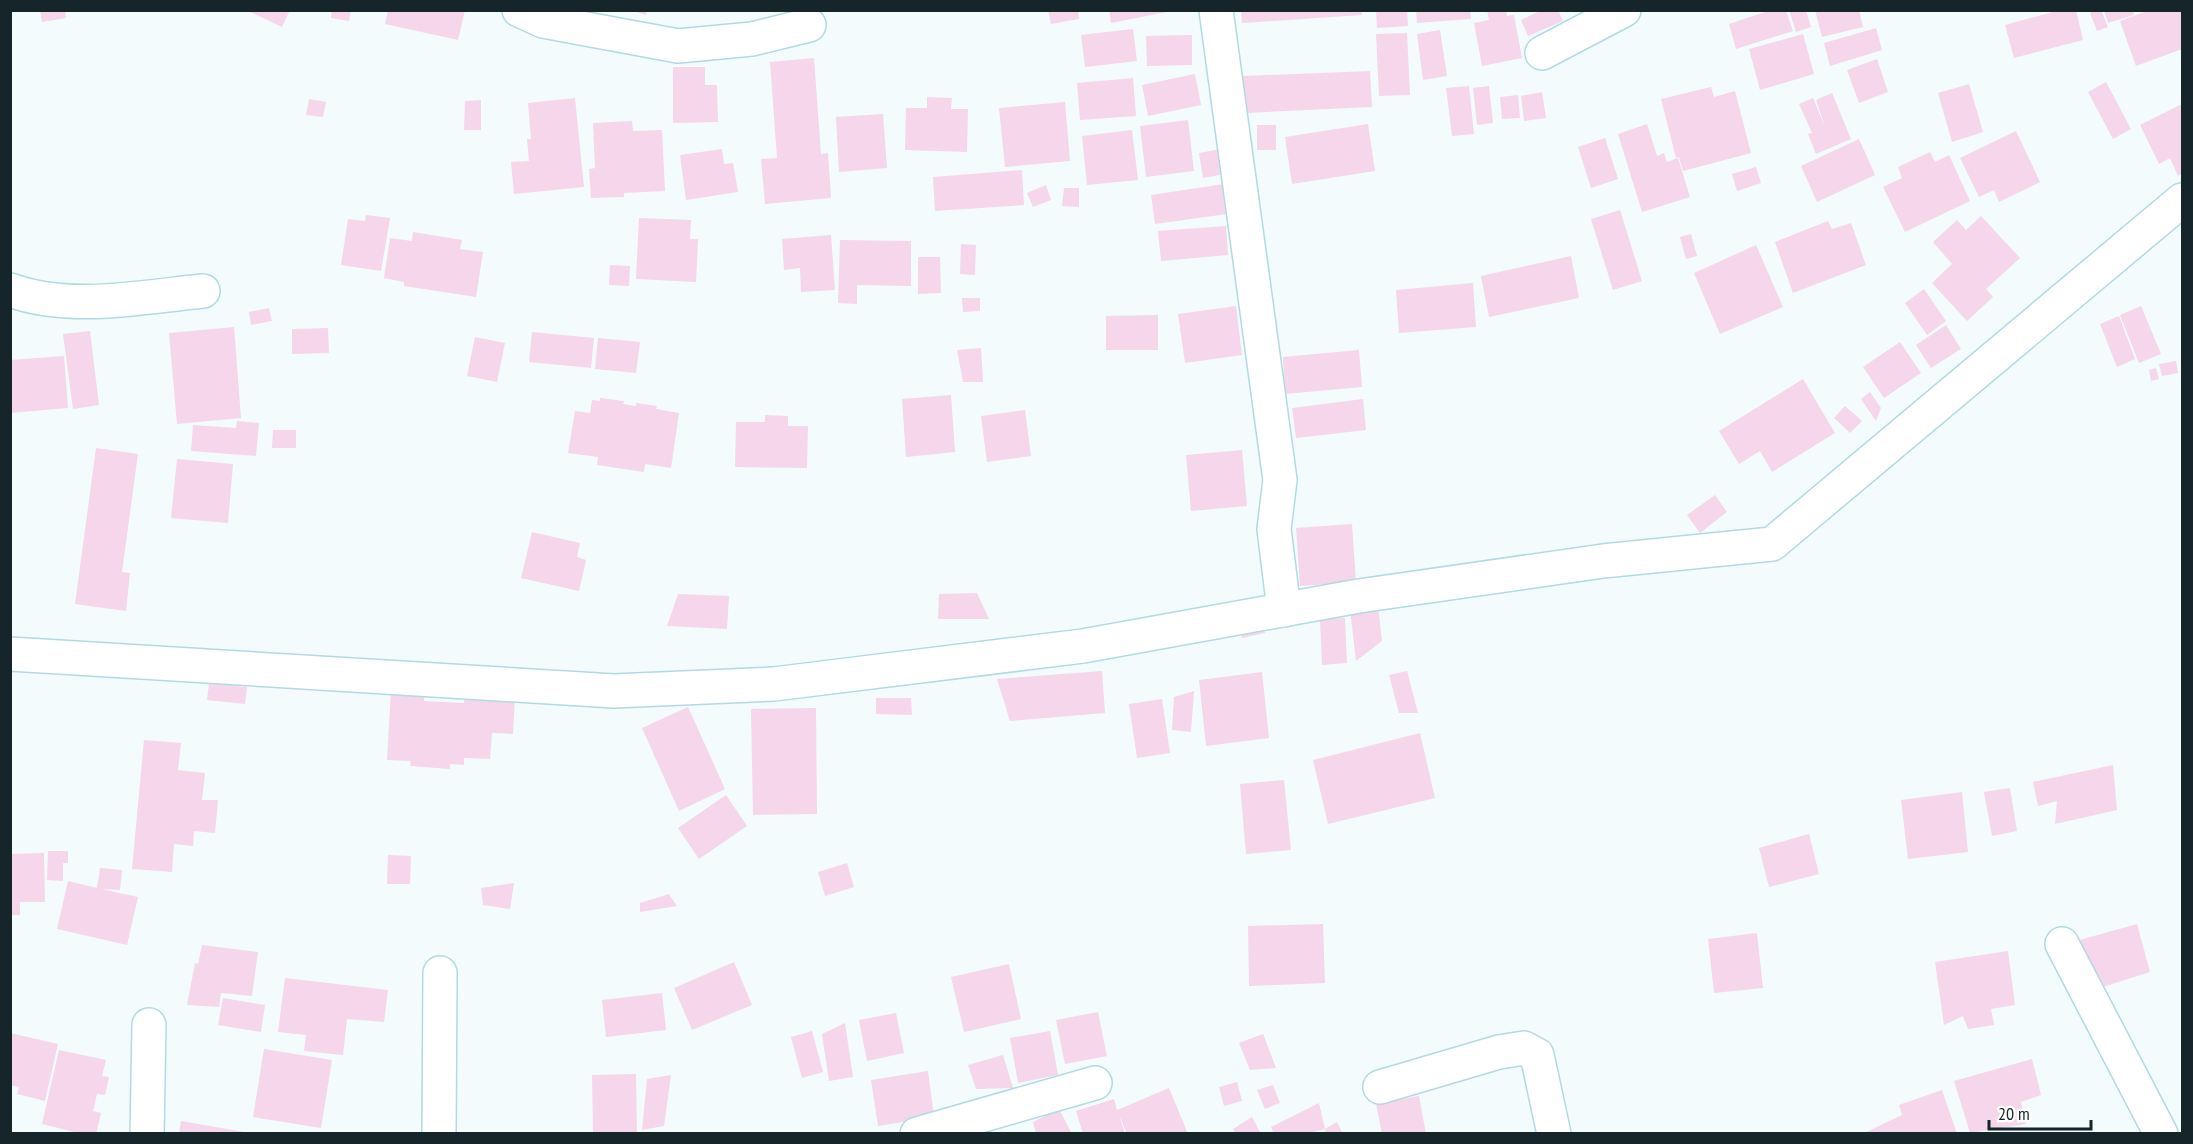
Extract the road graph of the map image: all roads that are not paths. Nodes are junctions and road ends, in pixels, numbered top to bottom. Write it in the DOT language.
graph roads {
  1 [pos="519,10"];
  2 [pos="1216,10"];
  3 [pos="1624,10"];
  4 [pos="808,25"];
  5 [pos="1542,53"];
  6 [pos="2182,200"];
  7 [pos="10,290"];
  8 [pos="203,291"];
  9 [pos="1284,610"];
  10 [pos="10,654"];
  11 [pos="2062,945"];
  12 [pos="440,973"];
  13 [pos="149,1025"];
  14 [pos="1095,1083"];
  15 [pos="1380,1087"];
  16 [pos="147,1134"];
  17 [pos="439,1134"];
  18 [pos="917,1134"];
  19 [pos="1554,1134"];
  20 [pos="2162,1134"];
  1 -- 4 [label="street"];
  2 -- 9 [label="street"];
  3 -- 5 [label="street"];
  6 -- 9 [label="street"];
  7 -- 8 [label="street"];
  9 -- 10 [label="street"];
  11 -- 20 [label="street"];
  12 -- 17 [label="street"];
  13 -- 16 [label="street"];
  14 -- 18 [label="street"];
  15 -- 19 [label="street"];
}
